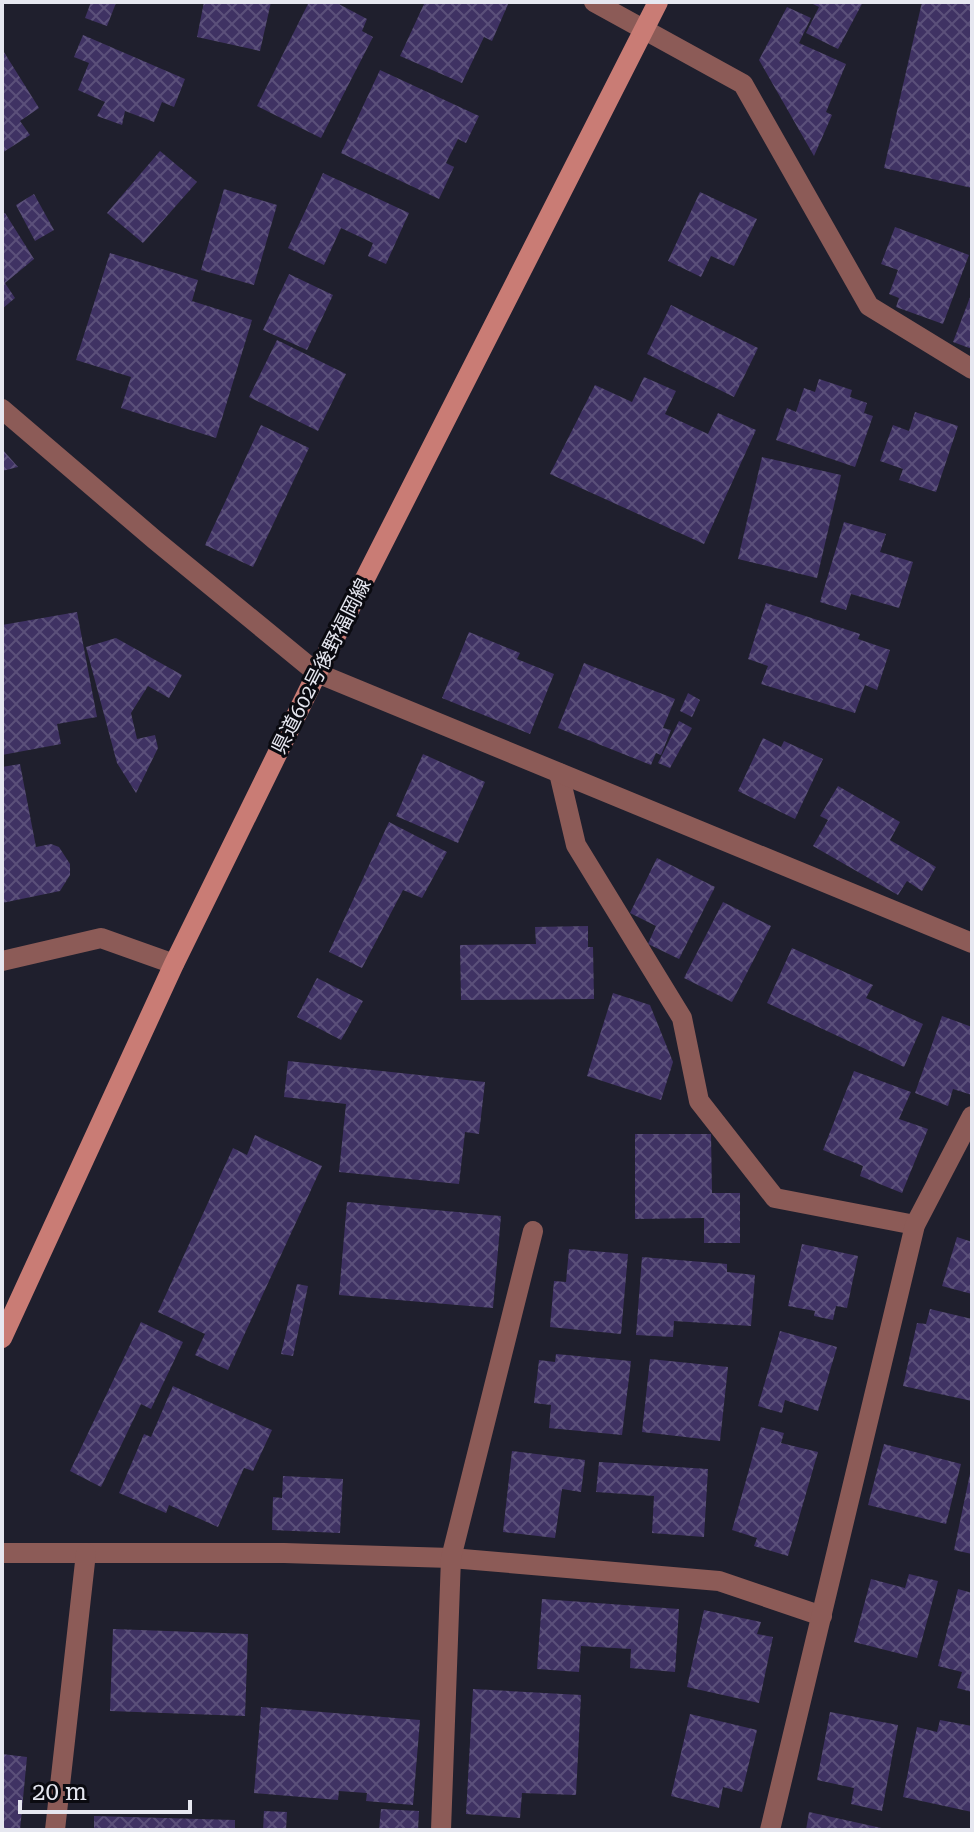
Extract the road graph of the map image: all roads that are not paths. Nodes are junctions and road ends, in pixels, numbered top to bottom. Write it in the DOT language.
graph roads {
  1 [pos="594,2"];
  2 [pos="658,2"];
  3 [pos="644,30"];
  4 [pos="972,369"];
  5 [pos="2,409"];
  6 [pos="317,673"];
  7 [pos="559,773"];
  8 [pos="972,943"];
  9 [pos="2,961"];
  10 [pos="174,964"];
  11 [pos="972,1116"];
  12 [pos="915,1225"];
  13 [pos="533,1231"];
  14 [pos="2,1338"];
  15 [pos="2,1553"];
  16 [pos="86,1553"];
  17 [pos="451,1558"];
  18 [pos="822,1616"];
  19 [pos="55,1830"];
  20 [pos="441,1830"];
  21 [pos="770,1830"];
  1 -- 3 [label="street"];
  2 -- 3 [label="main road, 県道602号後野福岡線"];
  3 -- 4 [label="street"];
  3 -- 6 [label="main road, 県道602号後野福岡線"];
  5 -- 6 [label="street"];
  6 -- 7 [label="street"];
  6 -- 10 [label="main road, 県道602号後野福岡線"];
  7 -- 8 [label="street"];
  7 -- 12 [label="street"];
  9 -- 10 [label="street"];
  10 -- 14 [label="main road, 県道602号後野福岡線"];
  11 -- 12 [label="street"];
  12 -- 18 [label="street"];
  13 -- 17 [label="street"];
  15 -- 16 [label="street"];
  16 -- 17 [label="street"];
  16 -- 19 [label="street"];
  17 -- 18 [label="street"];
  17 -- 20 [label="street"];
  18 -- 21 [label="street"];
}
